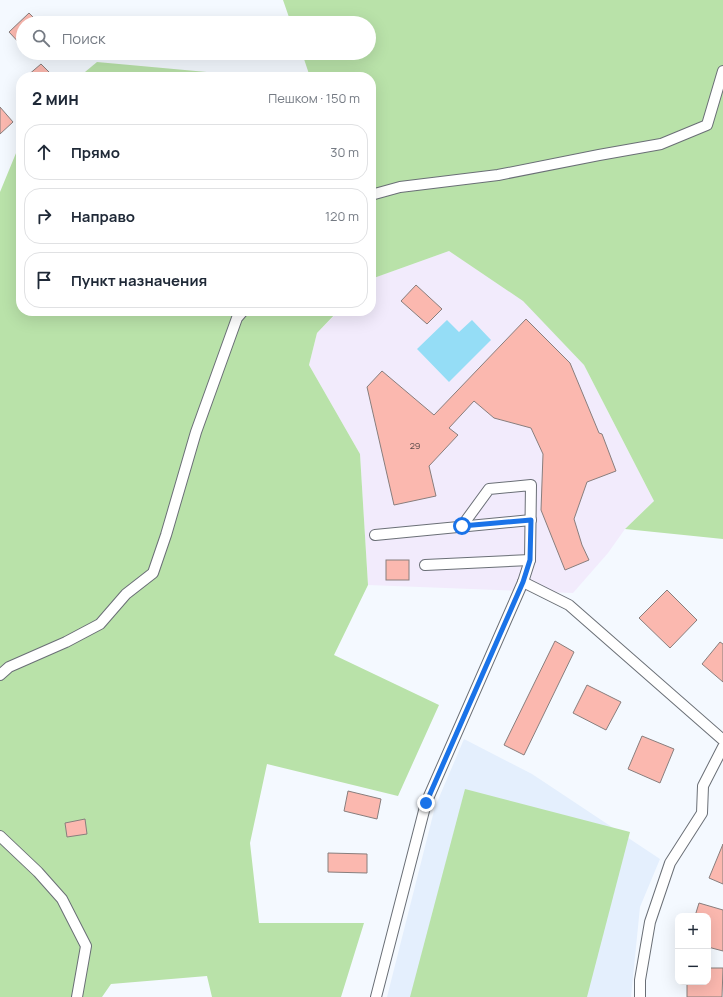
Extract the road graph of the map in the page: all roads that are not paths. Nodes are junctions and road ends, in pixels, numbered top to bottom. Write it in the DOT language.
graph roads {
  1 [pos="723,71"];
  2 [pos="376,194"];
  3 [pos="239,316"];
  4 [pos="531,520"];
  5 [pos="462,526"];
  6 [pos="375,535"];
  7 [pos="530,560"];
  8 [pos="425,566"];
  9 [pos="523,582"];
  10 [pos="0,675"];
  11 [pos="723,740"];
  12 [pos="723,747"];
  13 [pos="0,836"];
  14 [pos="77,997"];
  15 [pos="376,997"];
  16 [pos="640,997"];
  1 -- 2 [label="lane"];
  3 -- 10 [label="lane"];
  4 -- 5 [label="lane"];
  4 -- 5 [label="lane"];
  4 -- 7 [label="lane"];
  5 -- 6 [label="lane"];
  7 -- 8 [label="lane"];
  7 -- 9 [label="lane"];
  9 -- 11 [label="lane"];
  9 -- 15 [label="lane"];
  12 -- 16 [label="lane"];
  13 -- 14 [label="lane"];
}
